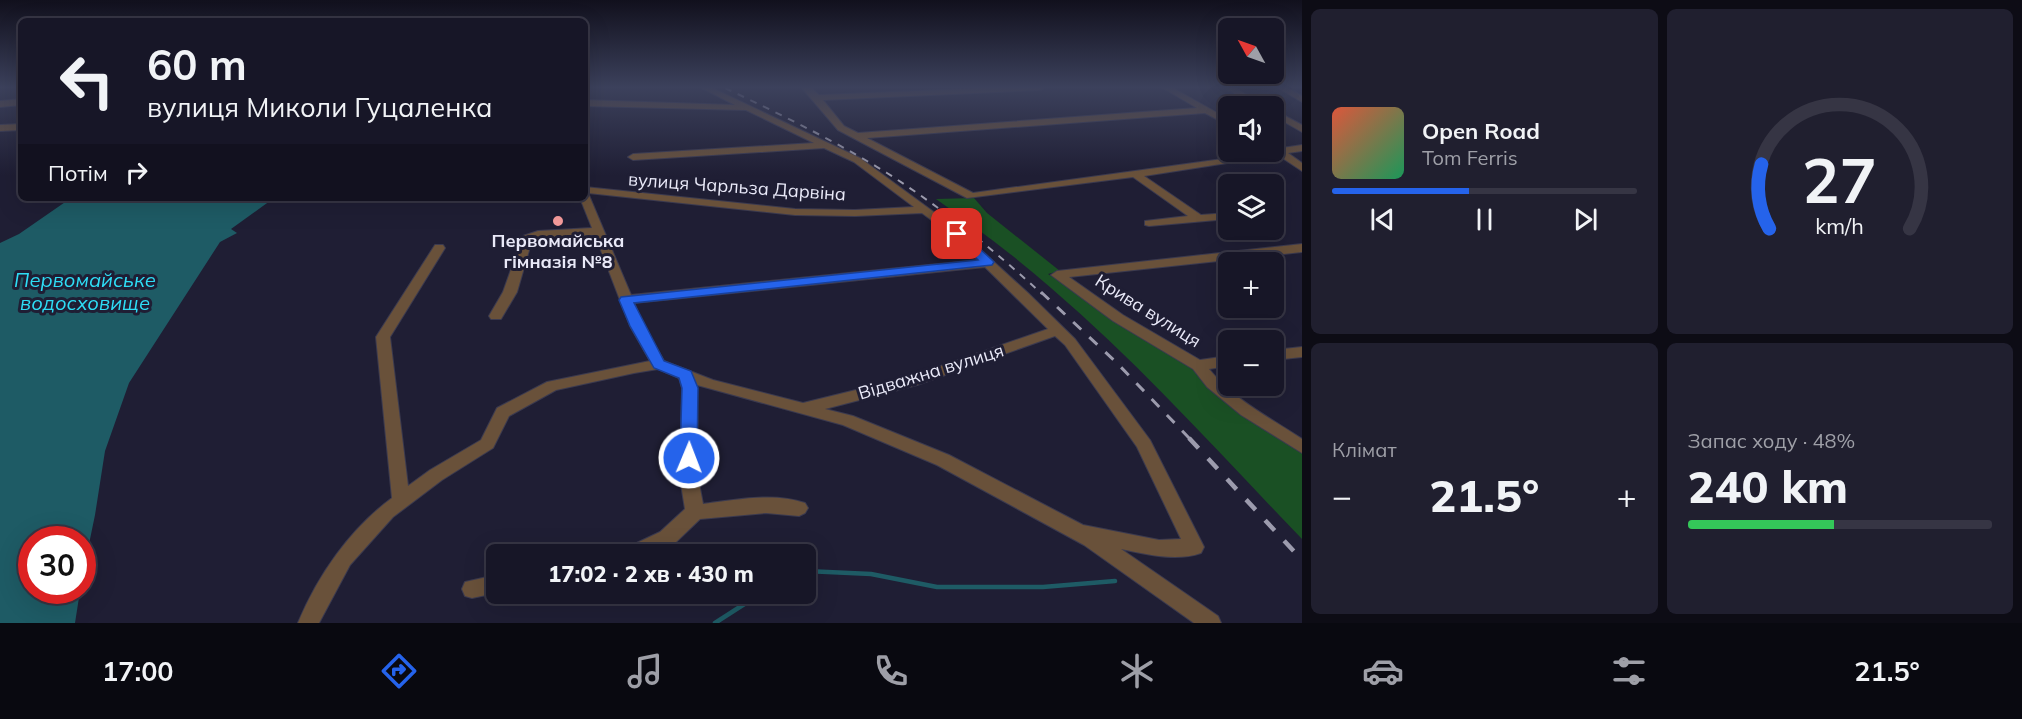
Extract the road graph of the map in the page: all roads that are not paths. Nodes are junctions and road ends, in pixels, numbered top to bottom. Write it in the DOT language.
graph roads {
  1 [pos="770,117"];
  2 [pos="830,117"];
  3 [pos="1112,117"];
  4 [pos="1284,119"];
  5 [pos="18,127"];
  6 [pos="0,128"];
  7 [pos="1302,129"];
  8 [pos="856,136"];
  9 [pos="827,144"];
  10 [pos="1302,147"];
  11 [pos="1284,149"];
  12 [pos="1284,156"];
  13 [pos="633,157"];
  14 [pos="1218,159"];
  15 [pos="1302,168"];
  16 [pos="1134,173"];
  17 [pos="588,190"];
  18 [pos="587,201"];
  19 [pos="923,210"];
  20 [pos="1218,217"];
  21 [pos="1198,218"];
  22 [pos="1149,223"];
  23 [pos="599,231"];
  24 [pos="439,248"];
  25 [pos="1302,248"];
  26 [pos="988,262"];
  27 [pos="626,300"];
  28 [pos="496,316"];
  29 [pos="1058,330"];
  30 [pos="1302,352"];
  31 [pos="1284,354"];
  32 [pos="1218,362"];
  33 [pos="659,364"];
  34 [pos="1198,365"];
  35 [pos="686,375"];
  36 [pos="802,408"];
  37 [pos="1302,447"];
  38 [pos="401,502"];
  39 [pos="799,508"];
  40 [pos="695,512"];
  41 [pos="1080,533"];
  42 [pos="654,544"];
  43 [pos="486,586"];
  44 [pos="472,589"];
  45 [pos="308,623"];
  46 [pos="1211,623"];
  1 -- 9 [label="street"];
  2 -- 8 [label="street"];
  3 -- 8 [label="street"];
  4 -- 7 [label="street"];
  5 -- 6 [label="street"];
  8 -- 16 [label="street"];
  9 -- 13 [label="street"];
  9 -- 19 [label="street"];
  10 -- 11 [label="street"];
  12 -- 15 [label="street"];
  14 -- 16 [label="street"];
  16 -- 21 [label="street"];
  17 -- 19 [label="street, вулиця Чарльза Дарвіна"];
  18 -- 23 [label="street"];
  19 -- 26 [label="street"];
  20 -- 21 [label="street"];
  21 -- 22 [label="street"];
  23 -- 27 [label="street"];
  23 -- 28 [label="street"];
  24 -- 38 [label="street"];
  25 -- 34 [label="street, Крива вулиця"];
  26 -- 27 [label="street"];
  26 -- 29 [label="street"];
  27 -- 33 [label="street"];
  29 -- 36 [label="street, Відважна вулиця"];
  29 -- 41 [label="street"];
  30 -- 31 [label="street"];
  32 -- 34 [label="street"];
  33 -- 35 [label="street"];
  33 -- 38 [label="street"];
  34 -- 37 [label="street, Крива вулиця"];
  35 -- 36 [label="street"];
  35 -- 40 [label="street"];
  36 -- 41 [label="street"];
  38 -- 45 [label="street"];
  39 -- 40 [label="street"];
  40 -- 42 [label="street"];
  41 -- 46 [label="street"];
  43 -- 44 [label="street"];
}
